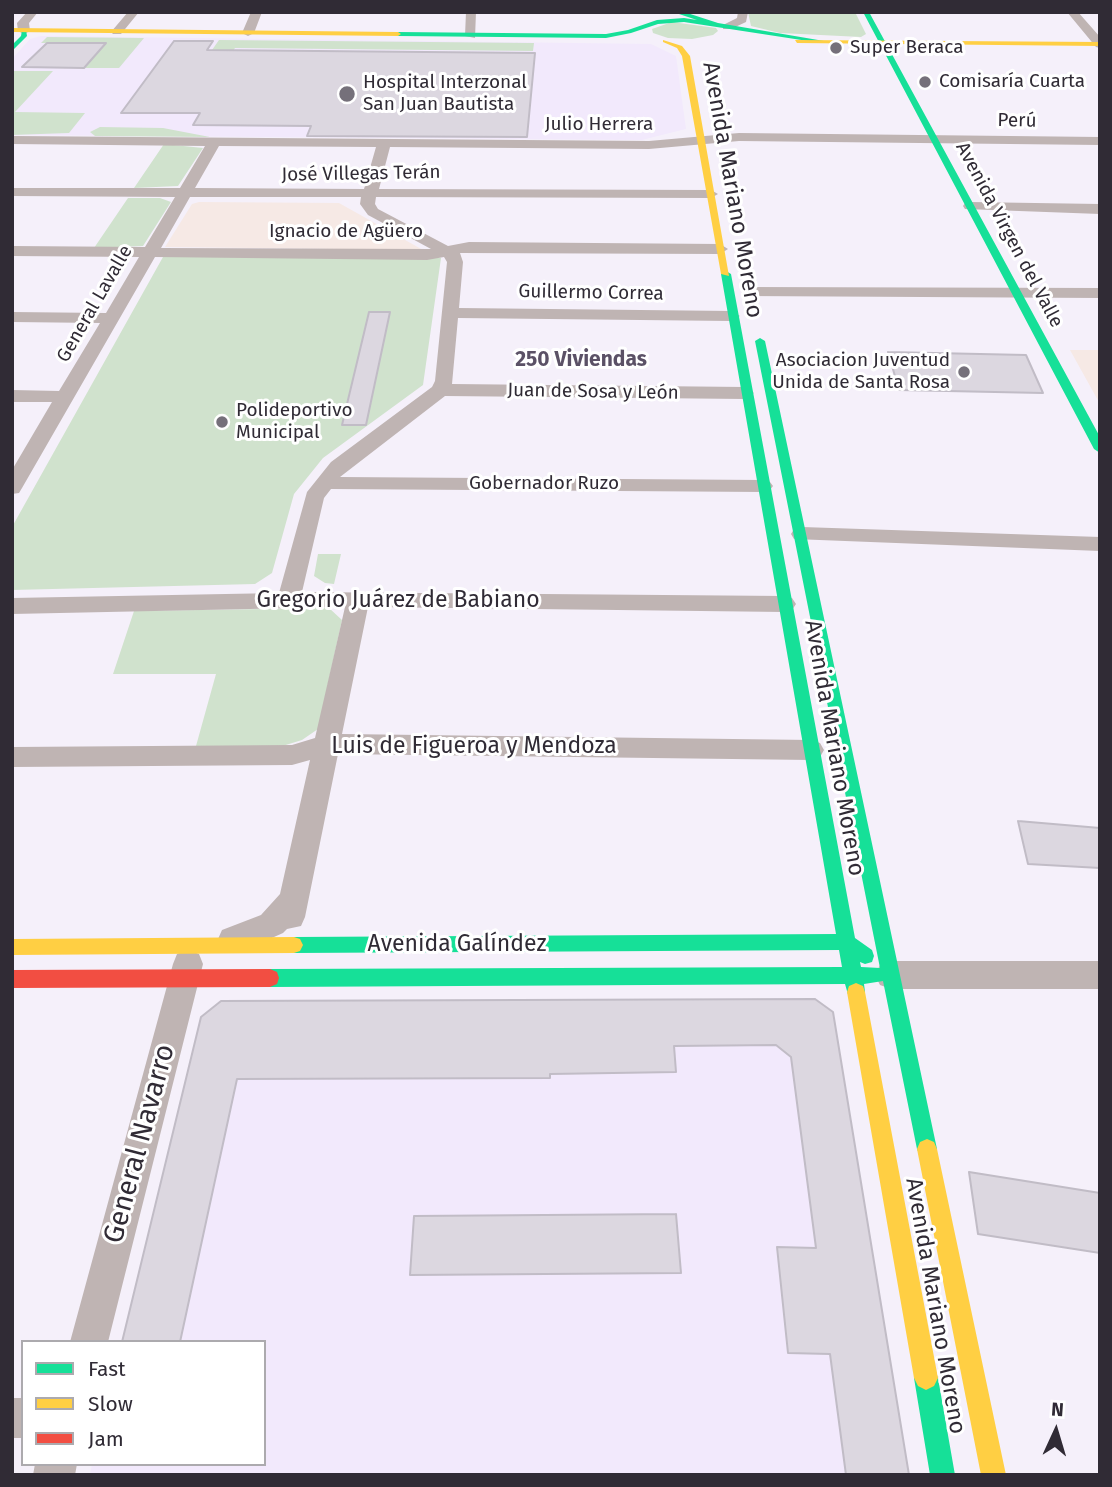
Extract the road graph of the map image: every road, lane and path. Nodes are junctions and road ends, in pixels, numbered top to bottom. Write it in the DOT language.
graph roads {
  1 [pos="33,12"];
  2 [pos="134,12"];
  3 [pos="257,12"];
  4 [pos="471,12"];
  5 [pos="744,12"];
  6 [pos="866,12"];
  7 [pos="1072,12"];
  8 [pos="685,14"];
  9 [pos="653,20"];
  10 [pos="117,32"];
  11 [pos="16,33"];
  12 [pos="248,33"];
  13 [pos="713,34"];
  14 [pos="471,36"];
  15 [pos="663,41"];
  16 [pos="882,41"];
  17 [pos="1099,44"];
  18 [pos="12,49"];
  19 [pos="934,138"];
  20 [pos="12,140"];
  21 [pos="215,141"];
  22 [pos="701,141"];
  23 [pos="1100,141"];
  24 [pos="384,143"];
  25 [pos="720,144"];
  26 [pos="12,192"];
  27 [pos="183,193"];
  28 [pos="369,193"];
  29 [pos="711,194"];
  30 [pos="970,206"];
  31 [pos="1100,209"];
  32 [pos="720,249"];
  33 [pos="12,251"];
  34 [pos="446,251"];
  35 [pos="149,252"];
  36 [pos="1016,292"];
  37 [pos="1100,293"];
  38 [pos="752,299"];
  39 [pos="450,313"];
  40 [pos="731,316"];
  41 [pos="12,317"];
  42 [pos="111,318"];
  43 [pos="440,390"];
  44 [pos="745,393"];
  45 [pos="12,396"];
  46 [pos="65,397"];
  47 [pos="1100,449"];
  48 [pos="325,483"];
  49 [pos="763,486"];
  50 [pos="12,488"];
  51 [pos="802,534"];
  52 [pos="1100,544"];
  53 [pos="358,598"];
  54 [pos="289,599"];
  55 [pos="784,604"];
  56 [pos="12,606"];
  57 [pos="328,744"];
  58 [pos="811,750"];
  59 [pos="12,757"];
  60 [pos="294,900"];
  61 [pos="846,942"];
  62 [pos="284,946"];
  63 [pos="12,947"];
  64 [pos="188,962"];
  65 [pos="853,975"];
  66 [pos="891,975"];
  67 [pos="1100,975"];
  68 [pos="12,979"];
  69 [pos="90,1340"];
  70 [pos="943,1475"];
  71 [pos="993,1475"];
  1 -- 11 [label="street"];
  2 -- 10 [label="street"];
  3 -- 12 [label="street"];
  4 -- 14 [label="street"];
  5 -- 13 [label="street"];
  6 -- 16 [label="main road, Avenida Virgen del Valle"];
  7 -- 17 [label="street"];
  8 -- 13 [label="main road"];
  9 -- 13 [label="main road"];
  9 -- 14 [label="main road"];
  9 -- 15 [label="main road"];
  10 -- 11 [label="main road"];
  10 -- 12 [label="main road"];
  11 -- 18 [label="main road"];
  12 -- 14 [label="main road"];
  13 -- 15 [label="main road"];
  13 -- 16 [label="main road"];
  13 -- 25 [label="main road, Avenida Mariano Moreno"];
  14 -- 15 [label="main road"];
  15 -- 22 [label="main road, Avenida Mariano Moreno"];
  16 -- 17 [label="main road"];
  16 -- 19 [label="main road, Avenida Virgen del Valle"];
  19 -- 23 [label="street, Perú"];
  19 -- 25 [label="street, Julio Herrera"];
  19 -- 30 [label="main road, Avenida Virgen del Valle"];
  20 -- 21 [label="street, Julio Herrera"];
  21 -- 24 [label="street, Julio Herrera"];
  21 -- 27 [label="street, General Lavalle"];
  22 -- 24 [label="street, Julio Herrera"];
  22 -- 25 [label="street, Julio Herrera"];
  22 -- 29 [label="main road, Avenida Mariano Moreno"];
  24 -- 28 [label="street"];
  26 -- 27 [label="street, José Villegas Terán"];
  27 -- 28 [label="street, José Villegas Terán"];
  27 -- 35 [label="street, General Lavalle"];
  28 -- 29 [label="street, José Villegas Terán"];
  28 -- 34 [label="street"];
  29 -- 32 [label="main road, Avenida Mariano Moreno"];
  30 -- 31 [label="street"];
  30 -- 36 [label="main road, Avenida Virgen del Valle"];
  32 -- 34 [label="street, Ignacio de Agüero"];
  32 -- 40 [label="main road, Avenida Mariano Moreno"];
  33 -- 35 [label="street, Ignacio de Agüero"];
  34 -- 35 [label="street, Ignacio de Agüero"];
  34 -- 39 [label="street"];
  35 -- 42 [label="street, General Lavalle"];
  36 -- 37 [label="street"];
  36 -- 38 [label="street"];
  36 -- 47 [label="main road, Avenida Virgen del Valle"];
  38 -- 51 [label="main road, Avenida Mariano Moreno"];
  39 -- 40 [label="street, Guillermo Correa"];
  39 -- 43 [label="street"];
  40 -- 44 [label="main road, Avenida Mariano Moreno"];
  41 -- 42 [label="street"];
  42 -- 46 [label="street, General Lavalle"];
  43 -- 44 [label="street, Juan de Sosa y León"];
  43 -- 48 [label="street"];
  44 -- 49 [label="main road, Avenida Mariano Moreno"];
  45 -- 46 [label="street"];
  46 -- 50 [label="street, General Lavalle"];
  48 -- 49 [label="street, Gobernador Ruzo"];
  48 -- 54 [label="street"];
  49 -- 55 [label="main road, Avenida Mariano Moreno"];
  51 -- 52 [label="street"];
  51 -- 66 [label="main road, Avenida Mariano Moreno"];
  53 -- 54 [label="street, Gregorio Juárez de Babiano"];
  53 -- 55 [label="street, Gregorio Juárez de Babiano"];
  53 -- 57 [label="street"];
  54 -- 56 [label="street, Gregorio Juárez de Babiano"];
  55 -- 58 [label="main road, Avenida Mariano Moreno"];
  57 -- 58 [label="street, Luis de Figueroa y Mendoza"];
  57 -- 59 [label="street, Luis de Figueroa y Mendoza"];
  57 -- 60 [label="street"];
  58 -- 61 [label="main road, Avenida Mariano Moreno"];
  60 -- 62 [label="street"];
  60 -- 64 [label="street"];
  61 -- 62 [label="main road, Avenida Galíndez"];
  61 -- 65 [label="main road, Avenida Mariano Moreno"];
  61 -- 66 [label="main road"];
  62 -- 64 [label="main road, Avenida Galíndez"];
  63 -- 64 [label="main road, Avenida Galíndez"];
  64 -- 65 [label="main road, Avenida Galíndez"];
  64 -- 68 [label="main road, Avenida Galíndez"];
  64 -- 69 [label="street, General Navarro"];
  65 -- 66 [label="main road, Avenida Galíndez"];
  65 -- 70 [label="main road, Avenida Mariano Moreno"];
  66 -- 67 [label="street, Avenida Galíndez"];
  66 -- 71 [label="main road, Avenida Mariano Moreno"];
}
